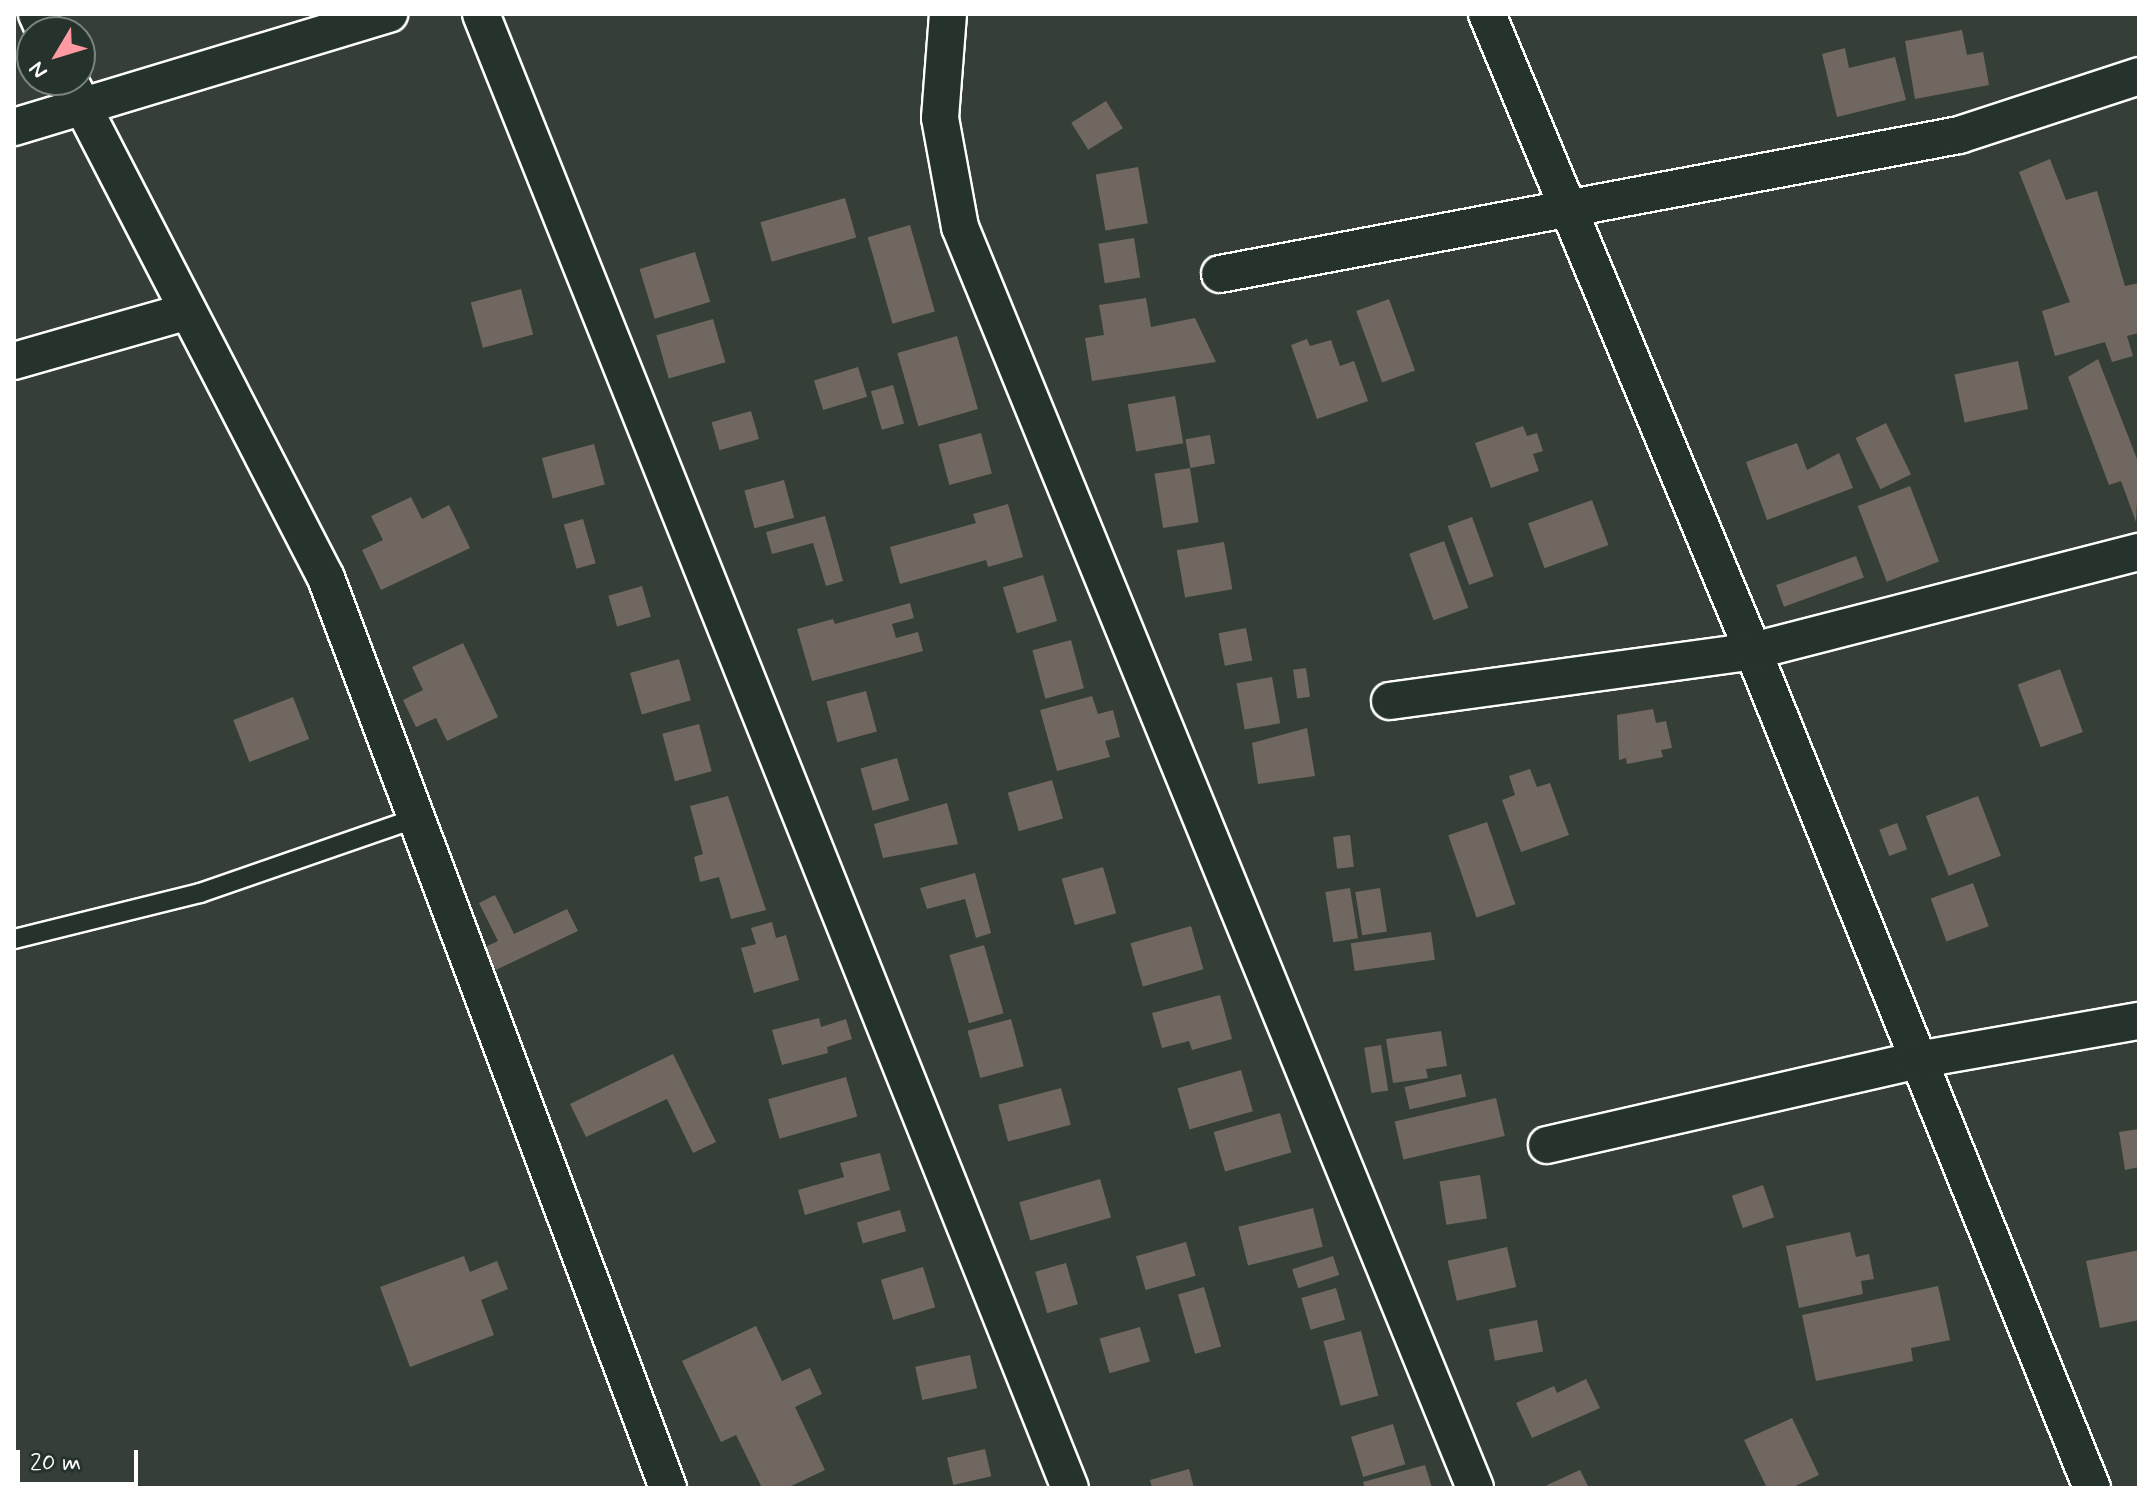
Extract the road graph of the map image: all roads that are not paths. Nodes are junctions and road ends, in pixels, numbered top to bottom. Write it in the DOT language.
graph roads {
  1 [pos="389,14"];
  2 [pos="481,14"];
  3 [pos="948,14"];
  4 [pos="1487,14"];
  5 [pos="2139,76"];
  6 [pos="96,88"];
  7 [pos="70,96"];
  8 [pos="77,96"];
  9 [pos="14,127"];
  10 [pos="1567,209"];
  11 [pos="1220,274"];
  12 [pos="185,312"];
  13 [pos="14,361"];
  14 [pos="2139,552"];
  15 [pos="1753,651"];
  16 [pos="1390,701"];
  17 [pos="416,818"];
  18 [pos="14,939"];
  19 [pos="2139,1021"];
  20 [pos="1917,1060"];
  21 [pos="1547,1145"];
  22 [pos="668,1488"];
  23 [pos="1070,1488"];
  24 [pos="1475,1488"];
  25 [pos="2092,1488"];
  1 -- 6 [label="street"];
  2 -- 23 [label="street"];
  3 -- 24 [label="street"];
  4 -- 10 [label="street"];
  5 -- 10 [label="street"];
  7 -- 9 [label="street"];
  8 -- 12 [label="street"];
  10 -- 11 [label="street"];
  10 -- 15 [label="street"];
  12 -- 13 [label="street"];
  12 -- 17 [label="street"];
  14 -- 15 [label="street"];
  15 -- 16 [label="street"];
  15 -- 20 [label="street"];
  17 -- 18 [label="lane"];
  17 -- 22 [label="street"];
  19 -- 20 [label="street"];
  20 -- 21 [label="street"];
  20 -- 25 [label="street"];
}
